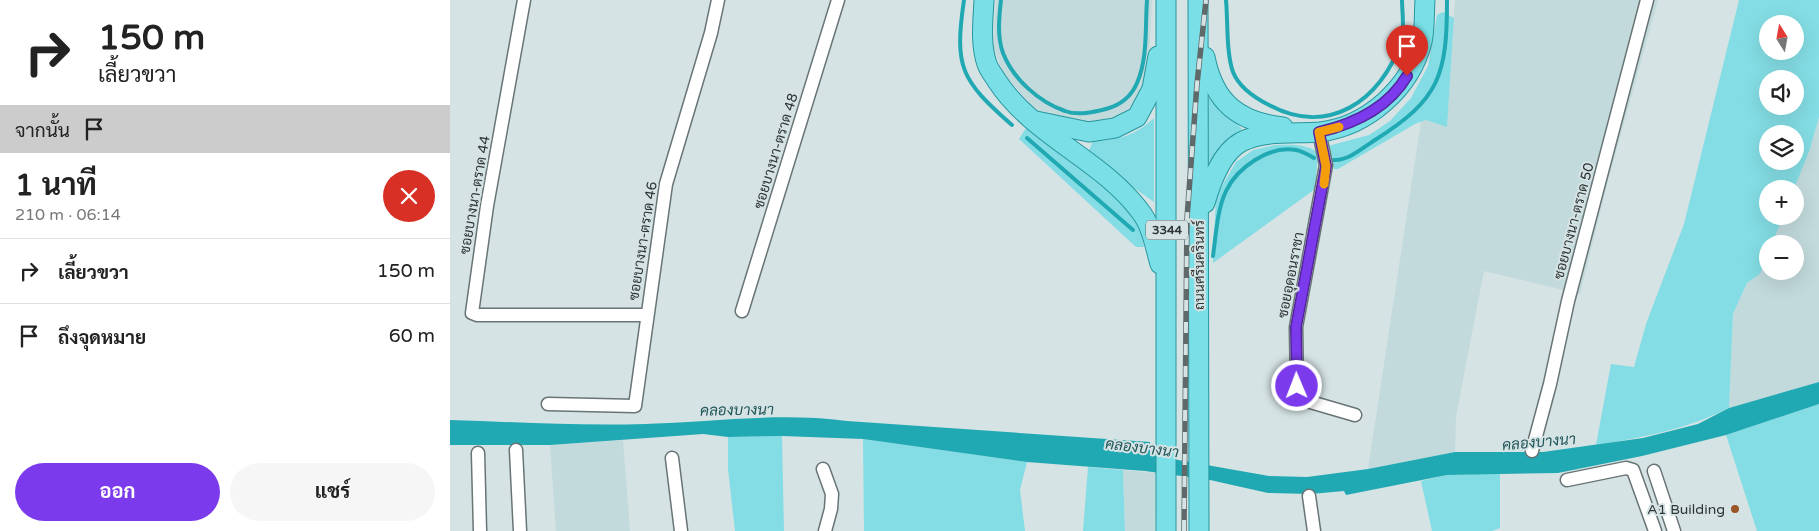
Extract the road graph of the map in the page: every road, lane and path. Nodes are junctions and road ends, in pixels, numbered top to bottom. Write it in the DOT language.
graph roads {
  1 [pos="524,0"];
  2 [pos="718,0"];
  3 [pos="838,0"];
  4 [pos="984,0"];
  5 [pos="1198,0"];
  6 [pos="1425,0"];
  7 [pos="1647,0"];
  8 [pos="1166,4"];
  9 [pos="1199,24"];
  10 [pos="1032,120"];
  11 [pos="1314,131"];
  12 [pos="1200,218"];
  13 [pos="1167,286"];
  14 [pos="742,312"];
  15 [pos="646,315"];
  16 [pos="548,404"];
  17 [pos="1355,415"];
  18 [pos="516,450"];
  19 [pos="1532,451"];
  20 [pos="478,453"];
  21 [pos="672,458"];
  22 [pos="823,469"];
  23 [pos="1654,471"];
  24 [pos="1567,480"];
  25 [pos="1310,496"];
  26 [pos="480,531"];
  27 [pos="520,531"];
  28 [pos="681,531"];
  29 [pos="825,531"];
  30 [pos="1166,531"];
  31 [pos="1199,531"];
  32 [pos="1314,531"];
  33 [pos="1655,531"];
  34 [pos="1674,531"];
  1 -- 15 [label="street, ซอยบางนา-ตราด 44"];
  2 -- 15 [label="street, ซอยบางนา-ตราด 46"];
  3 -- 14 [label="street, ซอยบางนา-ตราด 48"];
  4 -- 10 [label="main road"];
  5 -- 9 [label="main road, ถนนศรีนครินทร์ / 3344"];
  6 -- 11 [label="main road"];
  7 -- 19 [label="street, ซอยบางนา-ตราด 50"];
  8 -- 10 [label="main road"];
  8 -- 13 [label="main road, 3344"];
  9 -- 11 [label="main road"];
  9 -- 12 [label="main road, ถนนศรีนครินทร์ / 3344"];
  10 -- 13 [label="main road"];
  11 -- 12 [label="main road"];
  11 -- 17 [label="street, ซอยอุดอนราชา"];
  12 -- 31 [label="main road, ถนนศรีนครินทร์ / 3344"];
  13 -- 30 [label="main road, 3344"];
  15 -- 16 [label="street, ซอยบางนา-ตราด 46"];
  18 -- 27 [label="street"];
  20 -- 26 [label="street"];
  21 -- 28 [label="street"];
  22 -- 29 [label="street"];
  23 -- 34 [label="street"];
  24 -- 33 [label="street"];
  25 -- 32 [label="street"];
}
